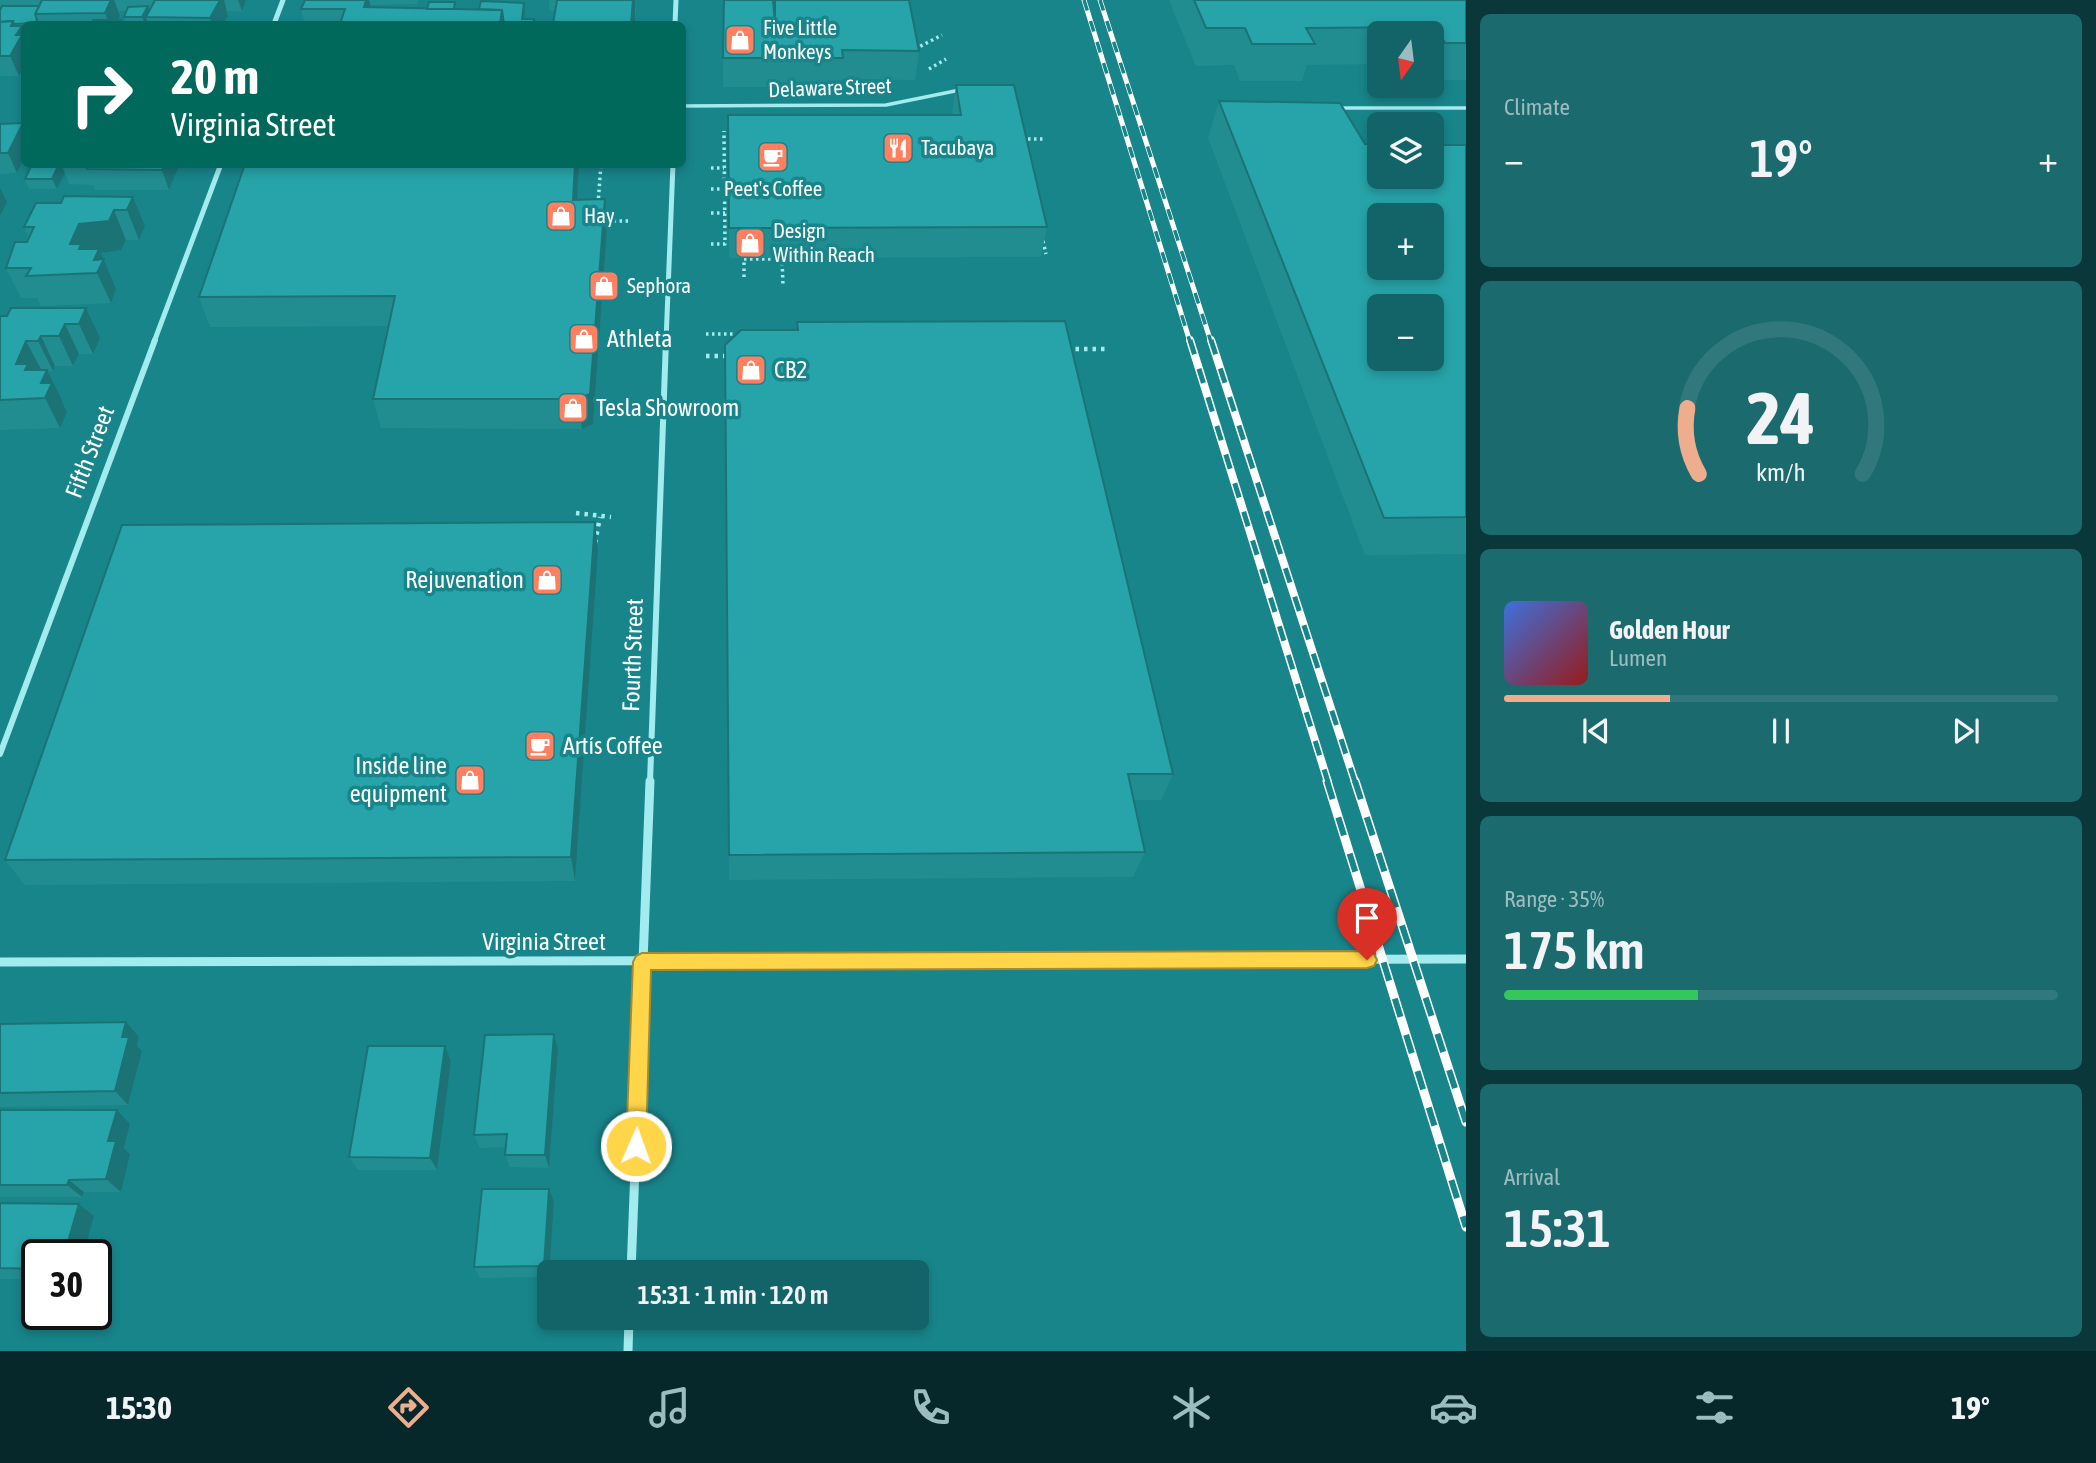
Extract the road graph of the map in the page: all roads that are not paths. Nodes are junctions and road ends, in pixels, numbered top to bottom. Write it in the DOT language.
graph roads {
  1 [pos="283,0"];
  2 [pos="676,0"];
  3 [pos="275,21"];
  4 [pos="675,21"];
  5 [pos="966,89"];
  6 [pos="686,106"];
  7 [pos="1335,108"];
  8 [pos="1466,108"];
  9 [pos="220,168"];
  10 [pos="673,168"];
  11 [pos="0,754"];
  12 [pos="1466,959"];
  13 [pos="0,962"];
  14 [pos="642,962"];
  15 [pos="631,1260"];
  16 [pos="629,1330"];
  17 [pos="628,1351"];
  1 -- 3 [label="street"];
  2 -- 4 [label="street"];
  5 -- 6 [label="lane, Delaware Street"];
  7 -- 8 [label="lane"];
  9 -- 11 [label="street, Fifth Street"];
  10 -- 14 [label="street, Fourth Street"];
  12 -- 14 [label="street, Virginia Street"];
  13 -- 14 [label="street, Virginia Street"];
  14 -- 15 [label="street, Fourth Street"];
  16 -- 17 [label="street"];
}
